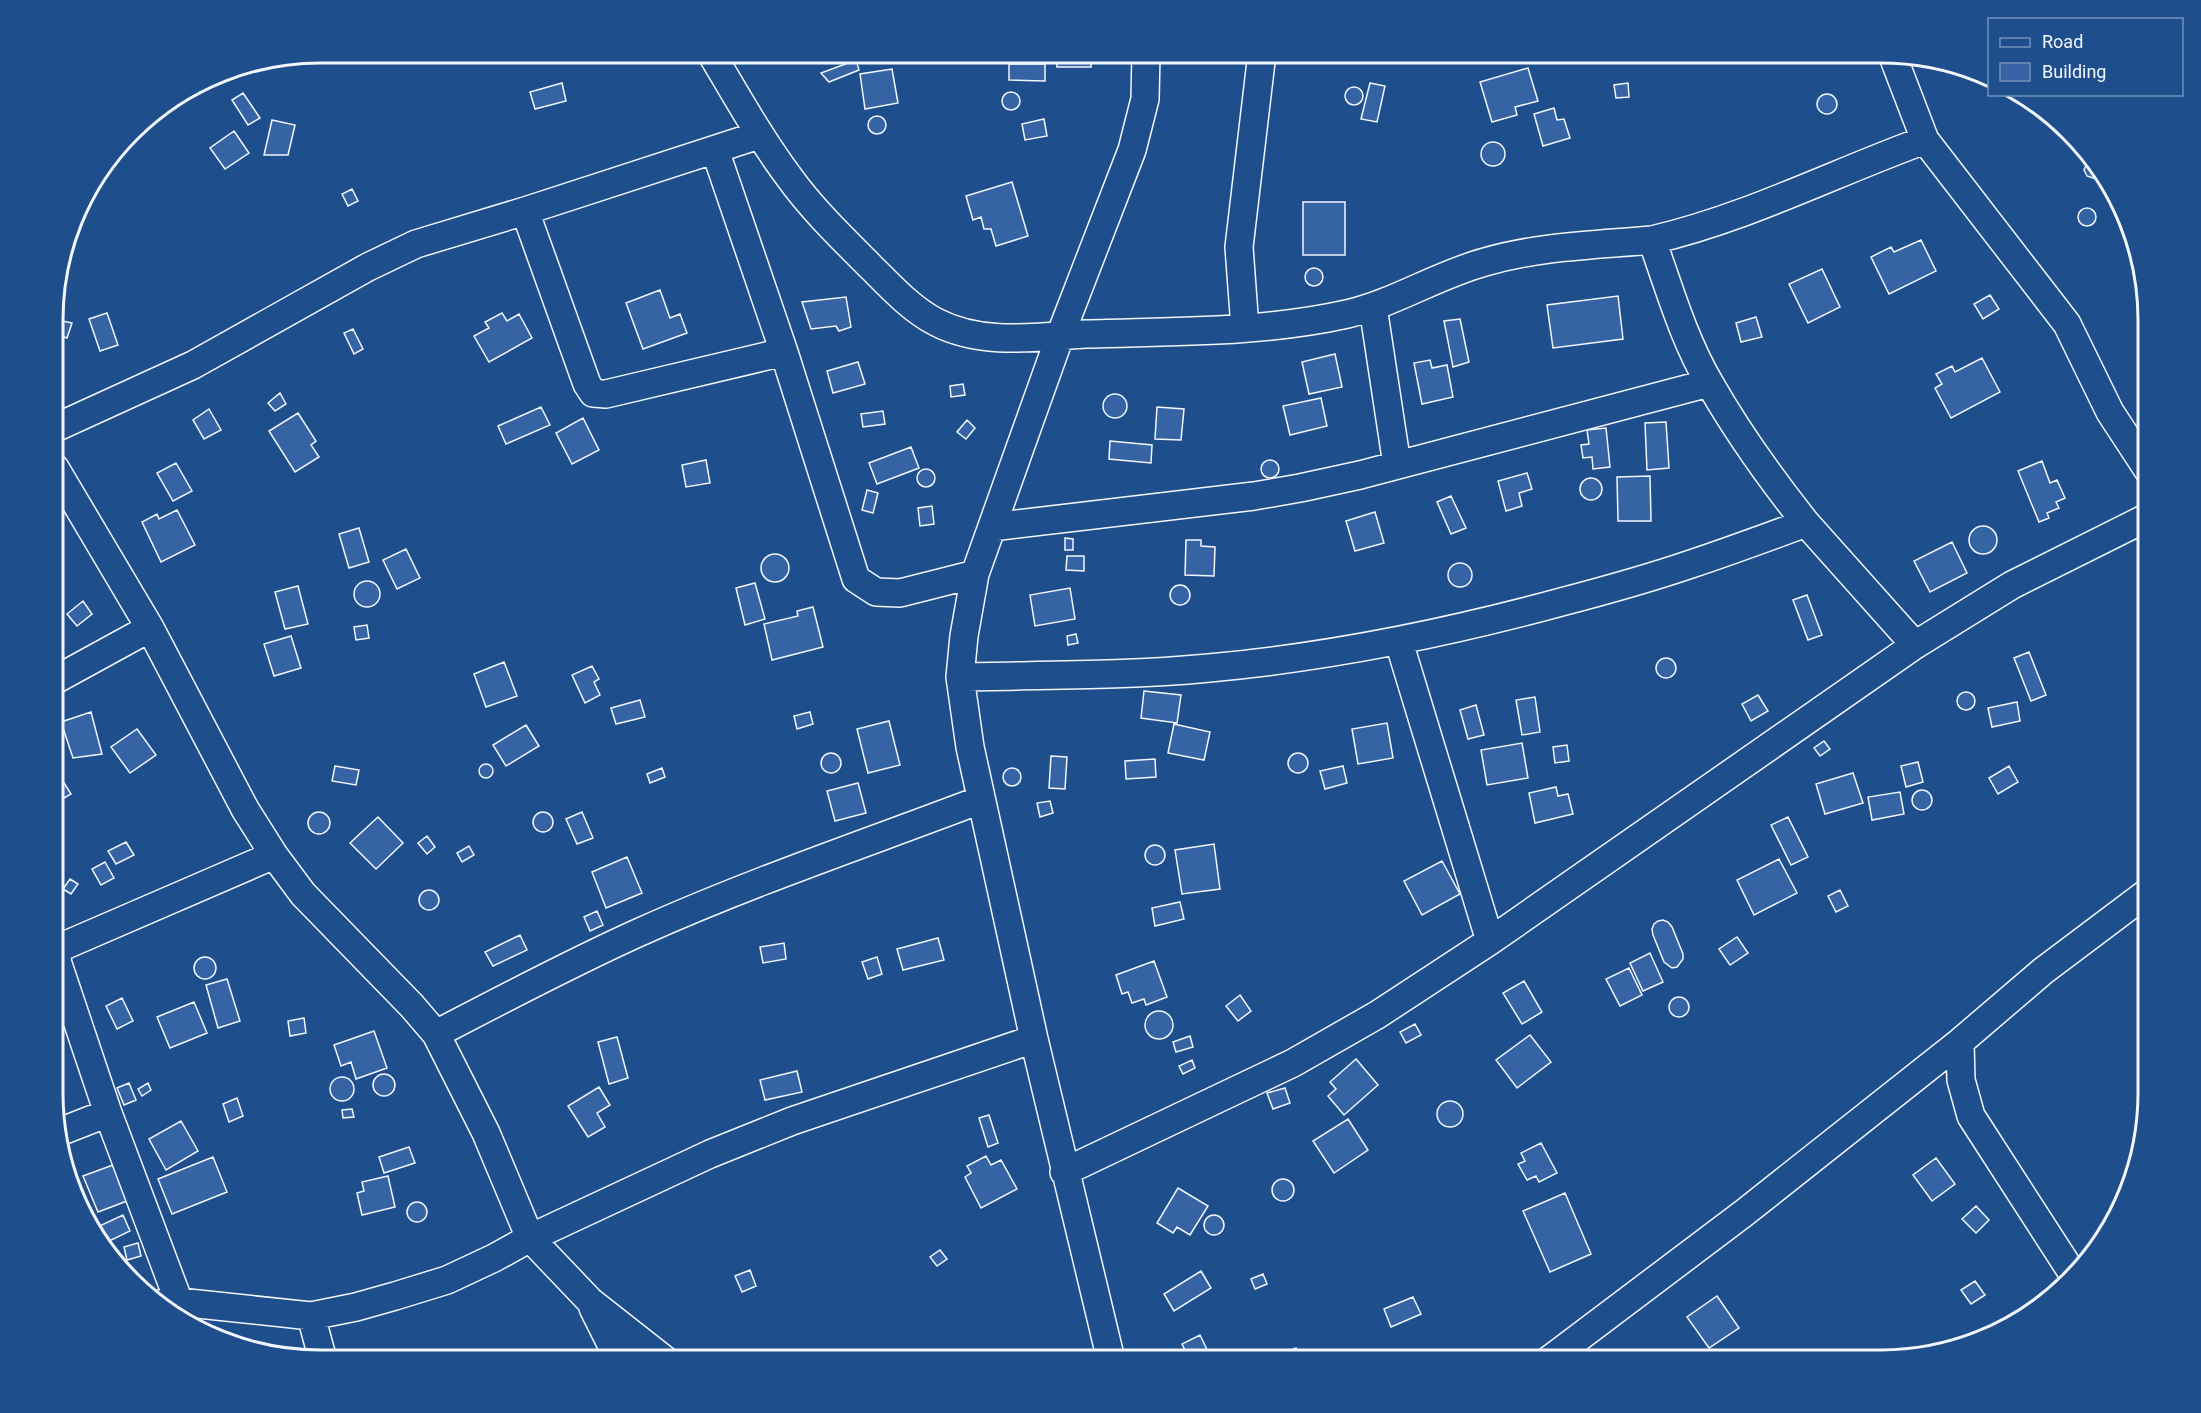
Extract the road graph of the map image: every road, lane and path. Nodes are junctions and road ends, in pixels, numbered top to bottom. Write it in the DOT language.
graph roads {
  1 [pos="717,63"];
  2 [pos="1146,63"];
  3 [pos="1261,63"];
  4 [pos="1896,64"];
  5 [pos="759,135"];
  6 [pos="1925,140"];
  7 [pos="715,150"];
  8 [pos="525,211"];
  9 [pos="1652,240"];
  10 [pos="1373,307"];
  11 [pos="1245,328"];
  12 [pos="1060,336"];
  13 [pos="784,352"];
  14 [pos="1709,383"];
  15 [pos="63,424"];
  16 [pos="2138,455"];
  17 [pos="1397,465"];
  18 [pos="63,481"];
  19 [pos="2138,522"];
  20 [pos="1806,523"];
  21 [pos="992,527"];
  22 [pos="975,574"];
  23 [pos="150,628"];
  24 [pos="1399,642"];
  25 [pos="1915,645"];
  26 [pos="63,676"];
  27 [pos="960,677"];
  28 [pos="980,800"];
  29 [pos="274,855"];
  30 [pos="2138,900"];
  31 [pos="1490,941"];
  32 [pos="63,946"];
  33 [pos="63,979"];
  34 [pos="436,1034"];
  35 [pos="1034,1039"];
  36 [pos="1960,1042"];
  37 [pos="108,1113"];
  38 [pos="66,1130"];
  39 [pos="1064,1172"];
  40 [pos="530,1238"];
  41 [pos="2069,1268"];
  42 [pos="169,1301"];
  43 [pos="590,1302"];
  44 [pos="172,1303"];
  45 [pos="311,1316"];
  46 [pos="320,1350"];
  47 [pos="614,1350"];
  48 [pos="652,1350"];
  49 [pos="1108,1350"];
  50 [pos="1562,1350"];
  1 -- 5 [label="street"];
  2 -- 12 [label="street"];
  3 -- 11 [label="street"];
  4 -- 6 [label="street"];
  5 -- 7 [label="street"];
  5 -- 12 [label="street"];
  6 -- 9 [label="street"];
  6 -- 16 [label="street"];
  7 -- 8 [label="street"];
  7 -- 13 [label="street"];
  8 -- 13 [label="street"];
  8 -- 15 [label="street"];
  9 -- 10 [label="street"];
  9 -- 14 [label="street"];
  10 -- 11 [label="street"];
  10 -- 17 [label="street"];
  11 -- 12 [label="street"];
  12 -- 21 [label="street"];
  13 -- 22 [label="street"];
  14 -- 17 [label="street"];
  14 -- 20 [label="street"];
  17 -- 21 [label="street"];
  18 -- 23 [label="street"];
  19 -- 25 [label="street"];
  20 -- 24 [label="street"];
  20 -- 25 [label="street"];
  21 -- 22 [label="street"];
  22 -- 27 [label="street"];
  23 -- 26 [label="street"];
  23 -- 29 [label="street"];
  24 -- 27 [label="street"];
  24 -- 31 [label="street"];
  25 -- 31 [label="street"];
  27 -- 28 [label="street"];
  28 -- 34 [label="street"];
  28 -- 35 [label="street"];
  29 -- 32 [label="street"];
  29 -- 34 [label="street"];
  30 -- 36 [label="street"];
  31 -- 39 [label="street"];
  33 -- 37 [label="street"];
  34 -- 40 [label="street"];
  35 -- 39 [label="street"];
  35 -- 40 [label="street"];
  36 -- 41 [label="street"];
  36 -- 50 [label="street"];
  37 -- 38 [label="street"];
  37 -- 42 [label="street"];
  39 -- 49 [label="street"];
  40 -- 43 [label="street"];
  40 -- 45 [label="street"];
  43 -- 47 [label="street"];
  43 -- 48 [label="street"];
  44 -- 45 [label="street"];
  45 -- 46 [label="street"];
}
